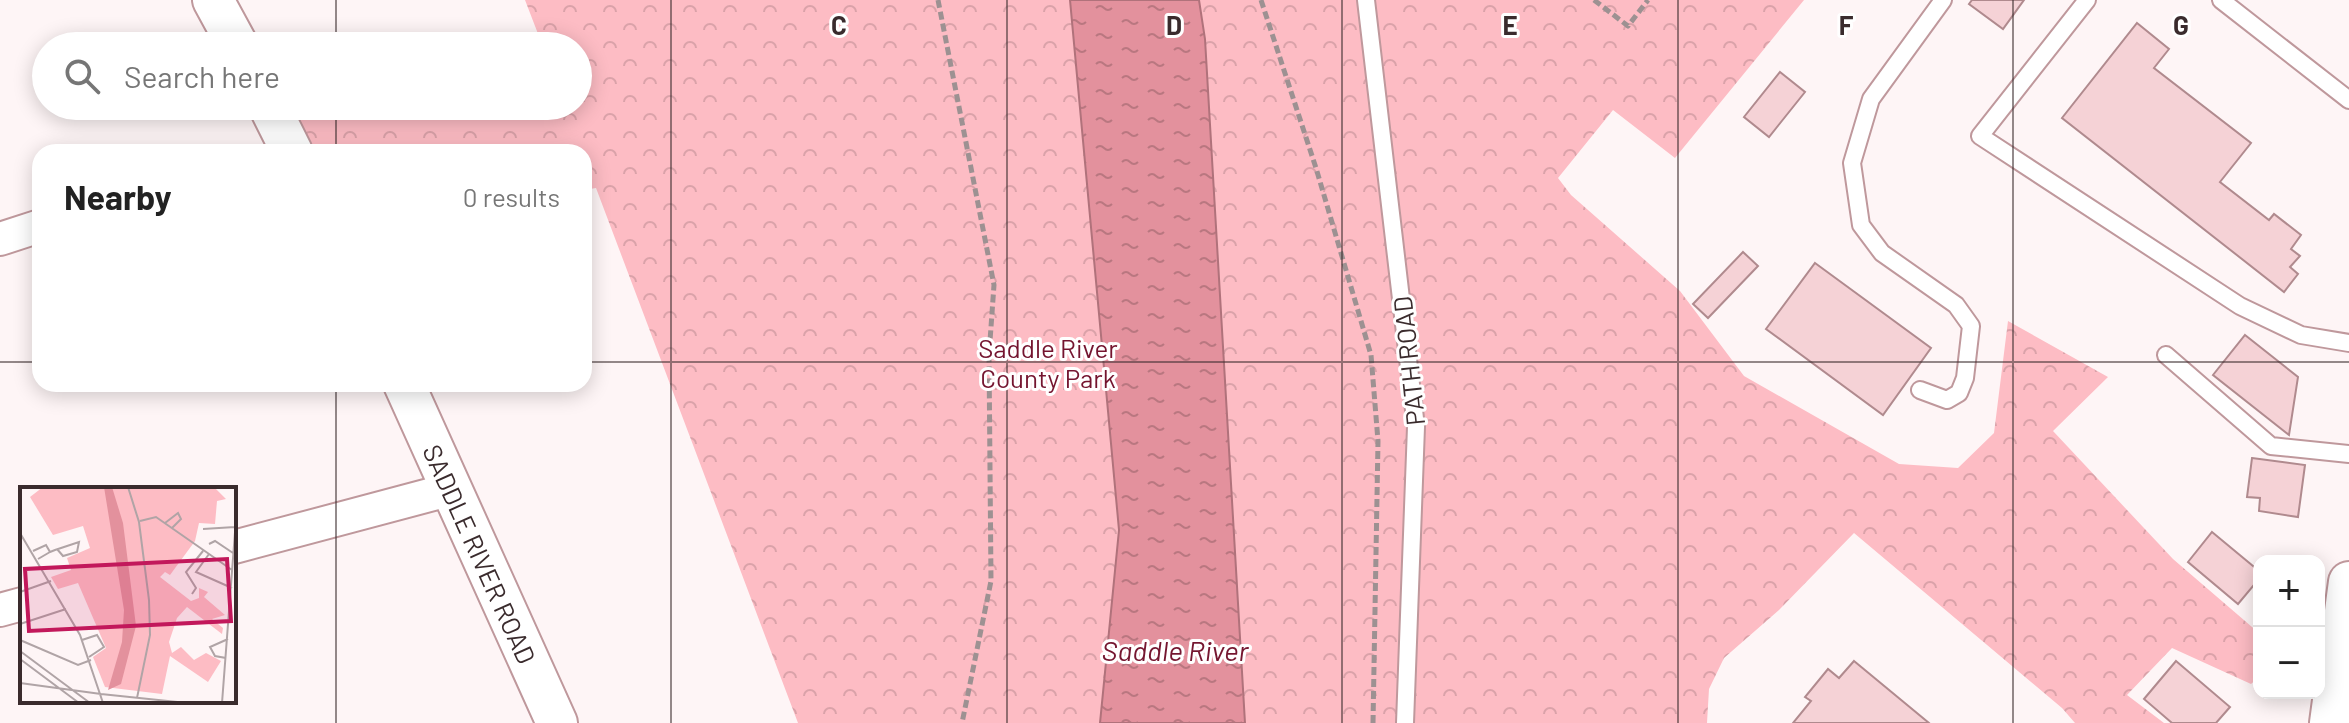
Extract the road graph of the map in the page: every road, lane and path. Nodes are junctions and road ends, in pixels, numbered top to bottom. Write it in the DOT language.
graph roads {
  1 [pos="213,0"];
  2 [pos="938,0"];
  3 [pos="1261,0"];
  4 [pos="1366,0"];
  5 [pos="1594,0"];
  6 [pos="1648,0"];
  7 [pos="1943,0"];
  8 [pos="2087,0"];
  9 [pos="2221,0"];
  10 [pos="230,32"];
  11 [pos="2349,100"];
  12 [pos="275,120"];
  13 [pos="284,144"];
  14 [pos="32,229"];
  15 [pos="0,239"];
  16 [pos="2349,343"];
  17 [pos="2166,355"];
  18 [pos="1920,390"];
  19 [pos="408,392"];
  20 [pos="2349,454"];
  21 [pos="452,489"];
  22 [pos="236,546"];
  23 [pos="2349,582"];
  24 [pos="20,605"];
  25 [pos="0,610"];
  26 [pos="2344,665"];
  27 [pos="557,723"];
  28 [pos="962,723"];
  29 [pos="1373,723"];
  30 [pos="1405,723"];
  31 [pos="2330,723"];
  1 -- 10 [label="street"];
  2 -- 28 [label="path"];
  3 -- 29 [label="path"];
  4 -- 30 [label="lane, PATH ROAD"];
  5 -- 6 [label="path"];
  7 -- 18 [label="lane"];
  8 -- 16 [label="lane"];
  9 -- 11 [label="lane"];
  12 -- 13 [label="street"];
  14 -- 15 [label="street"];
  17 -- 20 [label="lane"];
  19 -- 21 [label="street, SADDLE RIVER ROAD"];
  21 -- 22 [label="street"];
  21 -- 27 [label="street, SADDLE RIVER ROAD"];
  23 -- 26 [label="street"];
  24 -- 25 [label="street"];
  26 -- 31 [label="street"];
}
